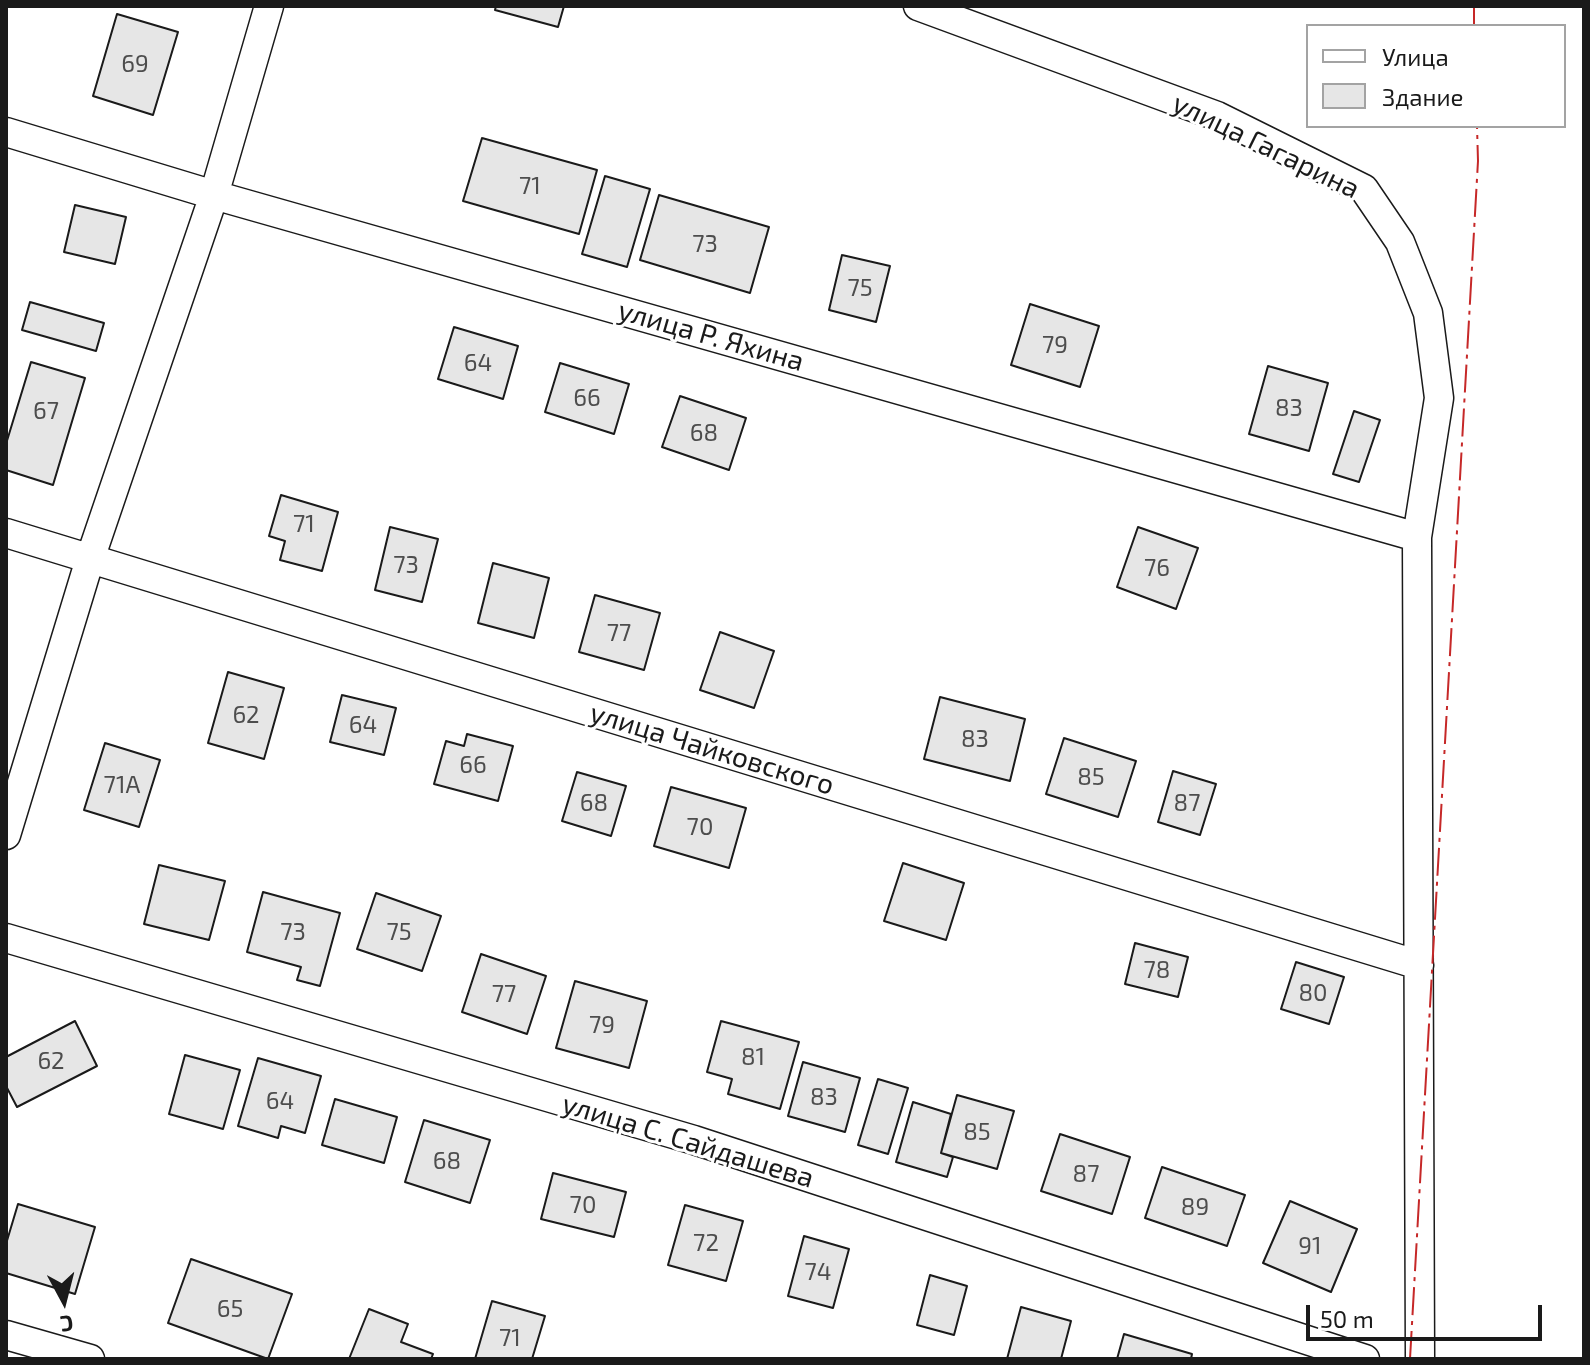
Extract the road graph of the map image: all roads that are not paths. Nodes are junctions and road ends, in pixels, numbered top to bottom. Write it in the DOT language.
graph roads {
  1 [pos="269,6"];
  2 [pos="918,6"];
  3 [pos="6,132"];
  4 [pos="214,195"];
  5 [pos="6,533"];
  6 [pos="1417,537"];
  7 [pos="90,559"];
  8 [pos="6,835"];
  9 [pos="6,938"];
  10 [pos="1419,965"];
  11 [pos="6,1335"];
  12 [pos="90,1359"];
  13 [pos="1365,1359"];
  14 [pos="1420,1359"];
  1 -- 4 [label="street"];
  2 -- 6 [label="street, улица Гагарина"];
  3 -- 4 [label="street, улица Р. Яхина"];
  4 -- 6 [label="street, улица Р. Яхина"];
  4 -- 7 [label="street"];
  5 -- 7 [label="street, улица Чайковского"];
  6 -- 10 [label="street, улица Гагарина"];
  7 -- 8 [label="street"];
  7 -- 10 [label="street, улица Чайковского"];
  9 -- 13 [label="street, улица С. Сайдашева"];
  10 -- 14 [label="street, улица Гагарина"];
  11 -- 12 [label="street"];
}
